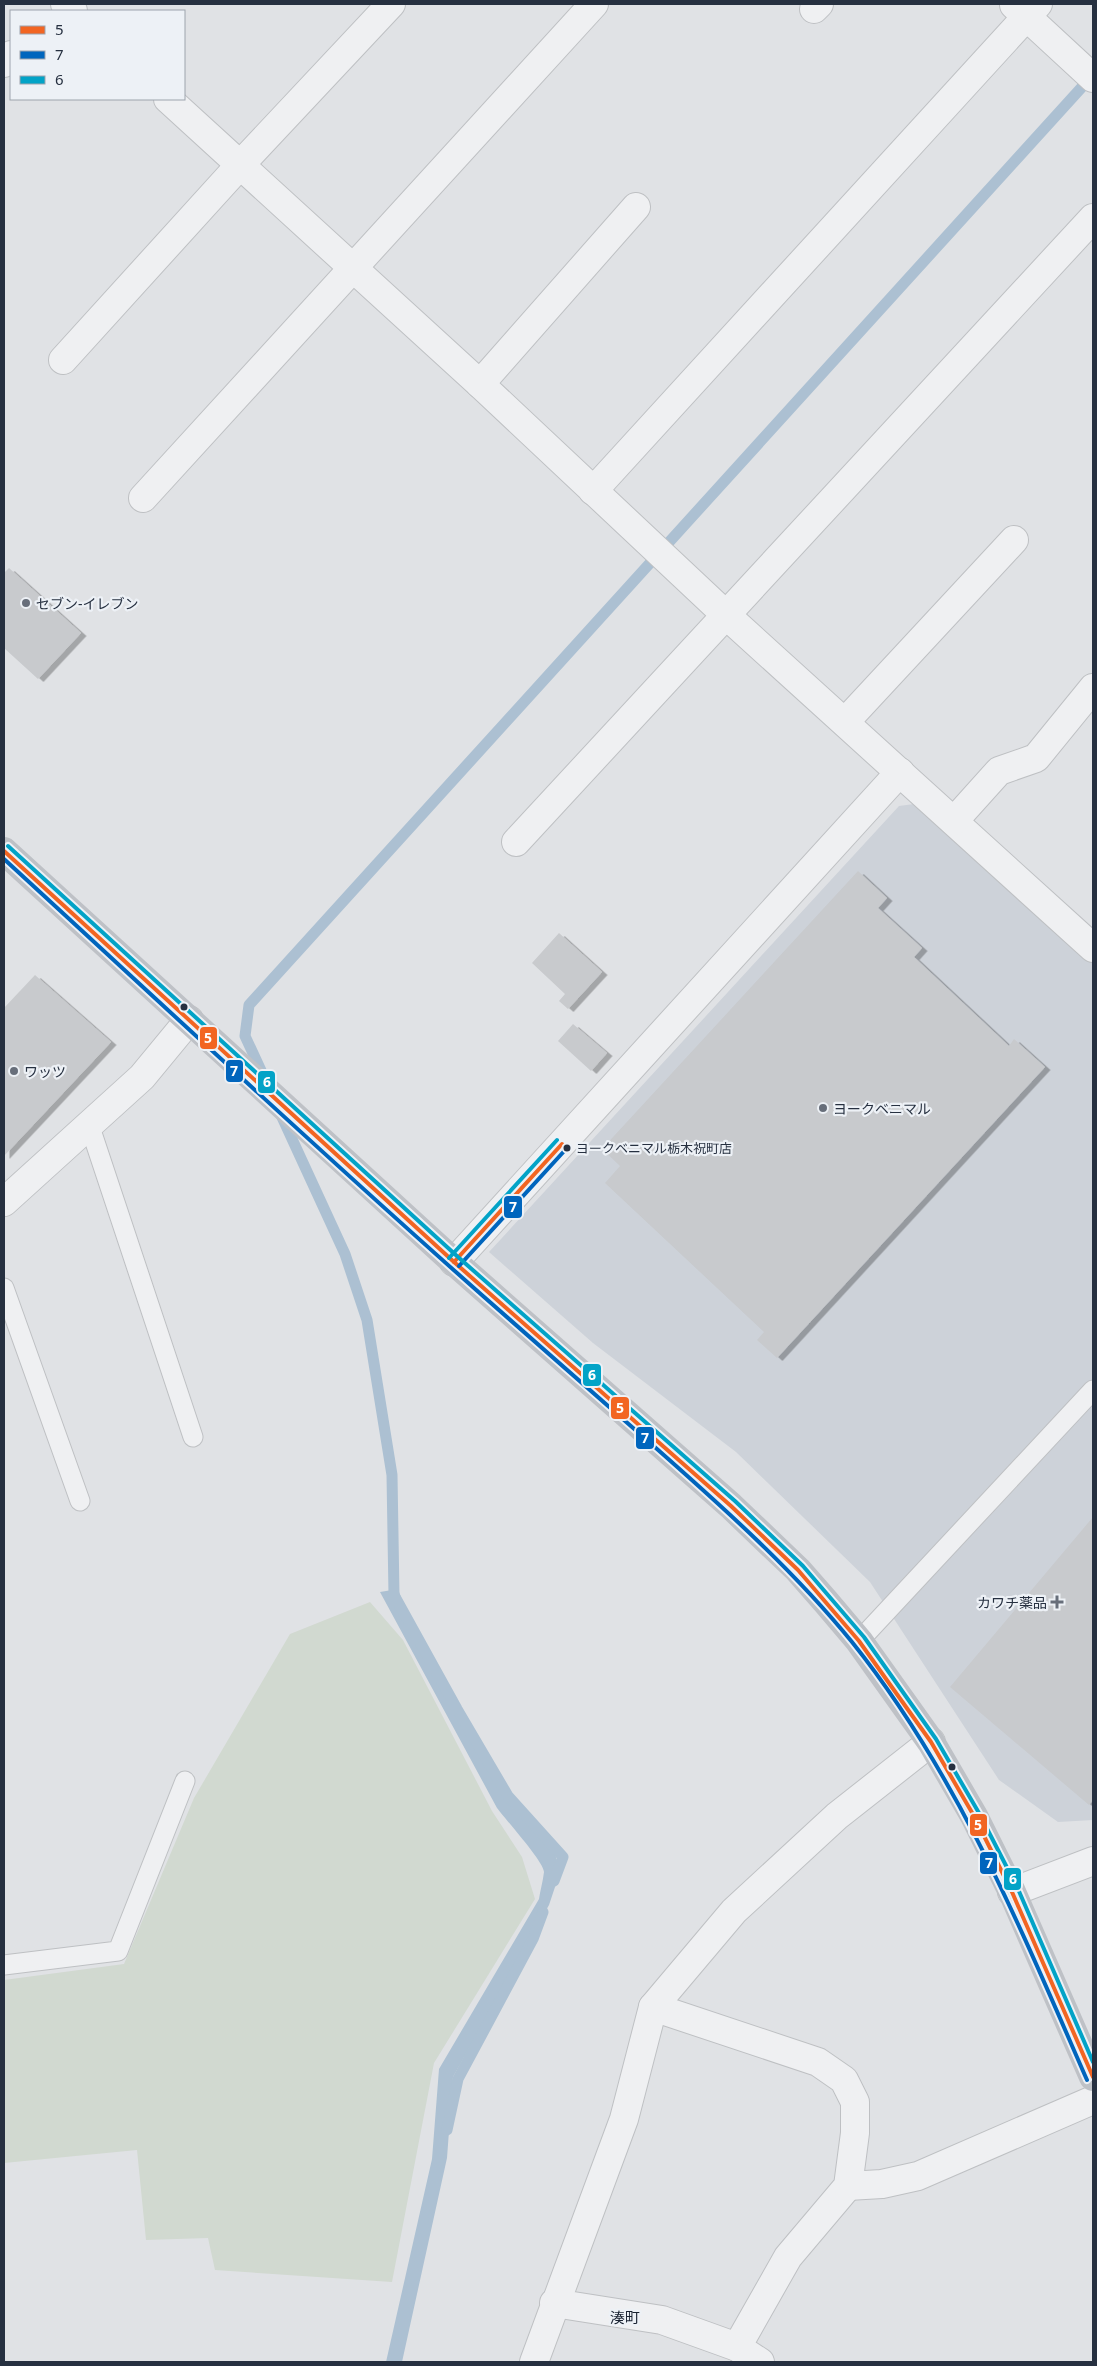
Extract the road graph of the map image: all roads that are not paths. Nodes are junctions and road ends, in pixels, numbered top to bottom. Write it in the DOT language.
graph roads {
  1 [pos="391,4"];
  2 [pos="594,4"];
  3 [pos="1026,8"];
  4 [pos="1093,78"];
  5 [pos="169,100"];
  6 [pos="240,165"];
  7 [pos="636,207"];
  8 [pos="1093,218"];
  9 [pos="352,267"];
  10 [pos="63,360"];
  11 [pos="480,384"];
  12 [pos="594,491"];
  13 [pos="143,498"];
  14 [pos="1014,540"];
  15 [pos="726,615"];
  16 [pos="1093,688"];
  17 [pos="845,722"];
  18 [pos="900,772"];
  19 [pos="954,821"];
  20 [pos="516,842"];
  21 [pos="4,851"];
  22 [pos="1093,948"];
  23 [pos="189,1020"];
  24 [pos="89,1124"];
  25 [pos="4,1202"];
  26 [pos="454,1262"];
  27 [pos="4,1288"];
  28 [pos="1093,1390"];
  29 [pos="193,1438"];
  30 [pos="80,1501"];
  31 [pos="858,1641"];
  32 [pos="931,1742"];
  33 [pos="186,1781"];
  34 [pos="1093,1860"];
  35 [pos="1012,1892"];
  36 [pos="4,1965"];
  37 [pos="654,2007"];
  38 [pos="1093,2077"];
  39 [pos="1093,2100"];
  40 [pos="848,2186"];
  41 [pos="554,2303"];
  42 [pos="736,2347"];
  43 [pos="534,2362"];
  44 [pos="760,2362"];
  1 -- 6 [label="street"];
  2 -- 9 [label="street"];
  3 -- 4 [label="street"];
  3 -- 12 [label="street"];
  5 -- 6 [label="street"];
  6 -- 9 [label="street"];
  6 -- 10 [label="street"];
  7 -- 11 [label="street"];
  8 -- 15 [label="street"];
  9 -- 11 [label="street"];
  9 -- 13 [label="street"];
  11 -- 12 [label="street"];
  12 -- 15 [label="street"];
  14 -- 17 [label="street"];
  15 -- 17 [label="street"];
  15 -- 20 [label="street"];
  16 -- 19 [label="street"];
  17 -- 18 [label="street"];
  18 -- 19 [label="street"];
  18 -- 26 [label="street"];
  19 -- 22 [label="street"];
  21 -- 23 [label="main road"];
  23 -- 24 [label="street"];
  23 -- 26 [label="main road"];
  24 -- 25 [label="street"];
  24 -- 29 [label="lane"];
  26 -- 31 [label="main road"];
  27 -- 30 [label="lane"];
  28 -- 31 [label="lane"];
  31 -- 32 [label="main road"];
  32 -- 35 [label="main road"];
  32 -- 37 [label="street"];
  33 -- 36 [label="lane"];
  34 -- 35 [label="street"];
  35 -- 38 [label="main road"];
  37 -- 40 [label="street"];
  37 -- 41 [label="street"];
  39 -- 40 [label="street"];
  40 -- 42 [label="street"];
  41 -- 42 [label="street"];
  41 -- 43 [label="street"];
  42 -- 44 [label="street"];
}
